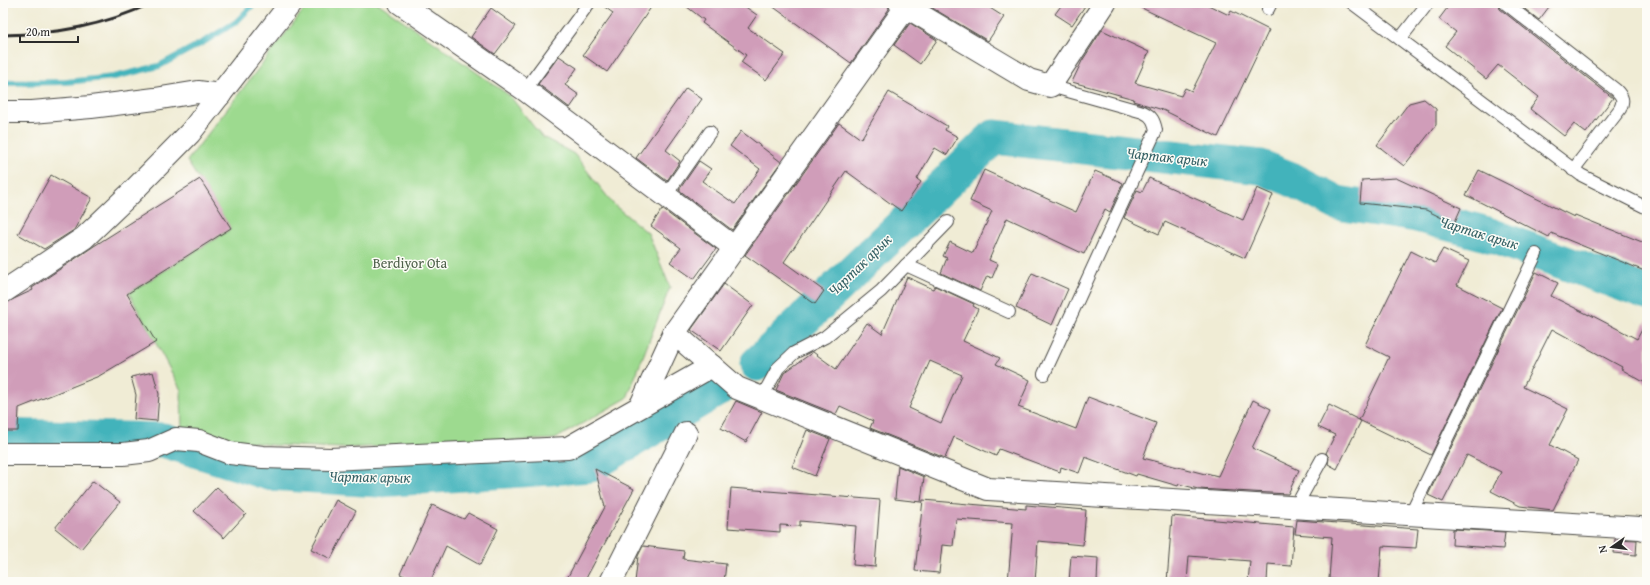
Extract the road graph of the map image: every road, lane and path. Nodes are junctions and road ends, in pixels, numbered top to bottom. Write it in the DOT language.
graph roads {
  1 [pos="291,3"];
  2 [pos="400,3"];
  3 [pos="589,3"];
  4 [pos="1105,3"];
  5 [pos="1352,3"];
  6 [pos="1428,3"];
  7 [pos="1505,3"];
  8 [pos="903,5"];
  9 [pos="1400,39"];
  10 [pos="1050,86"];
  11 [pos="525,90"];
  12 [pos="220,95"];
  13 [pos="3,112"];
  14 [pos="710,132"];
  15 [pos="1573,170"];
  16 [pos="666,196"];
  17 [pos="1647,208"];
  18 [pos="948,222"];
  19 [pos="735,248"];
  20 [pos="1536,254"];
  21 [pos="906,265"];
  22 [pos="3,292"];
  23 [pos="1009,312"];
  24 [pos="674,334"];
  25 [pos="712,366"];
  26 [pos="1044,374"];
  27 [pos="762,397"];
  28 [pos="641,405"];
  29 [pos="686,433"];
  30 [pos="3,454"];
  31 [pos="1322,458"];
  32 [pos="1295,508"];
  33 [pos="1410,515"];
  34 [pos="1647,530"];
  35 [pos="611,582"];
  1 -- 12 [label="street"];
  2 -- 11 [label="street"];
  3 -- 11 [label="lane"];
  4 -- 10 [label="street"];
  5 -- 9 [label="lane"];
  6 -- 9 [label="lane"];
  7 -- 15 [label="lane"];
  8 -- 10 [label="street"];
  8 -- 19 [label="street"];
  9 -- 15 [label="lane"];
  10 -- 26 [label="lane"];
  11 -- 16 [label="street"];
  12 -- 13 [label="street"];
  12 -- 22 [label="street"];
  14 -- 16 [label="lane"];
  15 -- 17 [label="lane"];
  16 -- 19 [label="street"];
  18 -- 21 [label="lane"];
  19 -- 24 [label="street"];
  20 -- 33 [label="lane"];
  21 -- 23 [label="lane"];
  21 -- 27 [label="lane"];
  24 -- 25 [label="street"];
  24 -- 28 [label="street"];
  25 -- 27 [label="street"];
  25 -- 28 [label="street"];
  27 -- 32 [label="street"];
  28 -- 30 [label="street"];
  29 -- 35 [label="street"];
  31 -- 32 [label="lane"];
  32 -- 33 [label="street"];
  33 -- 34 [label="street"];
}
